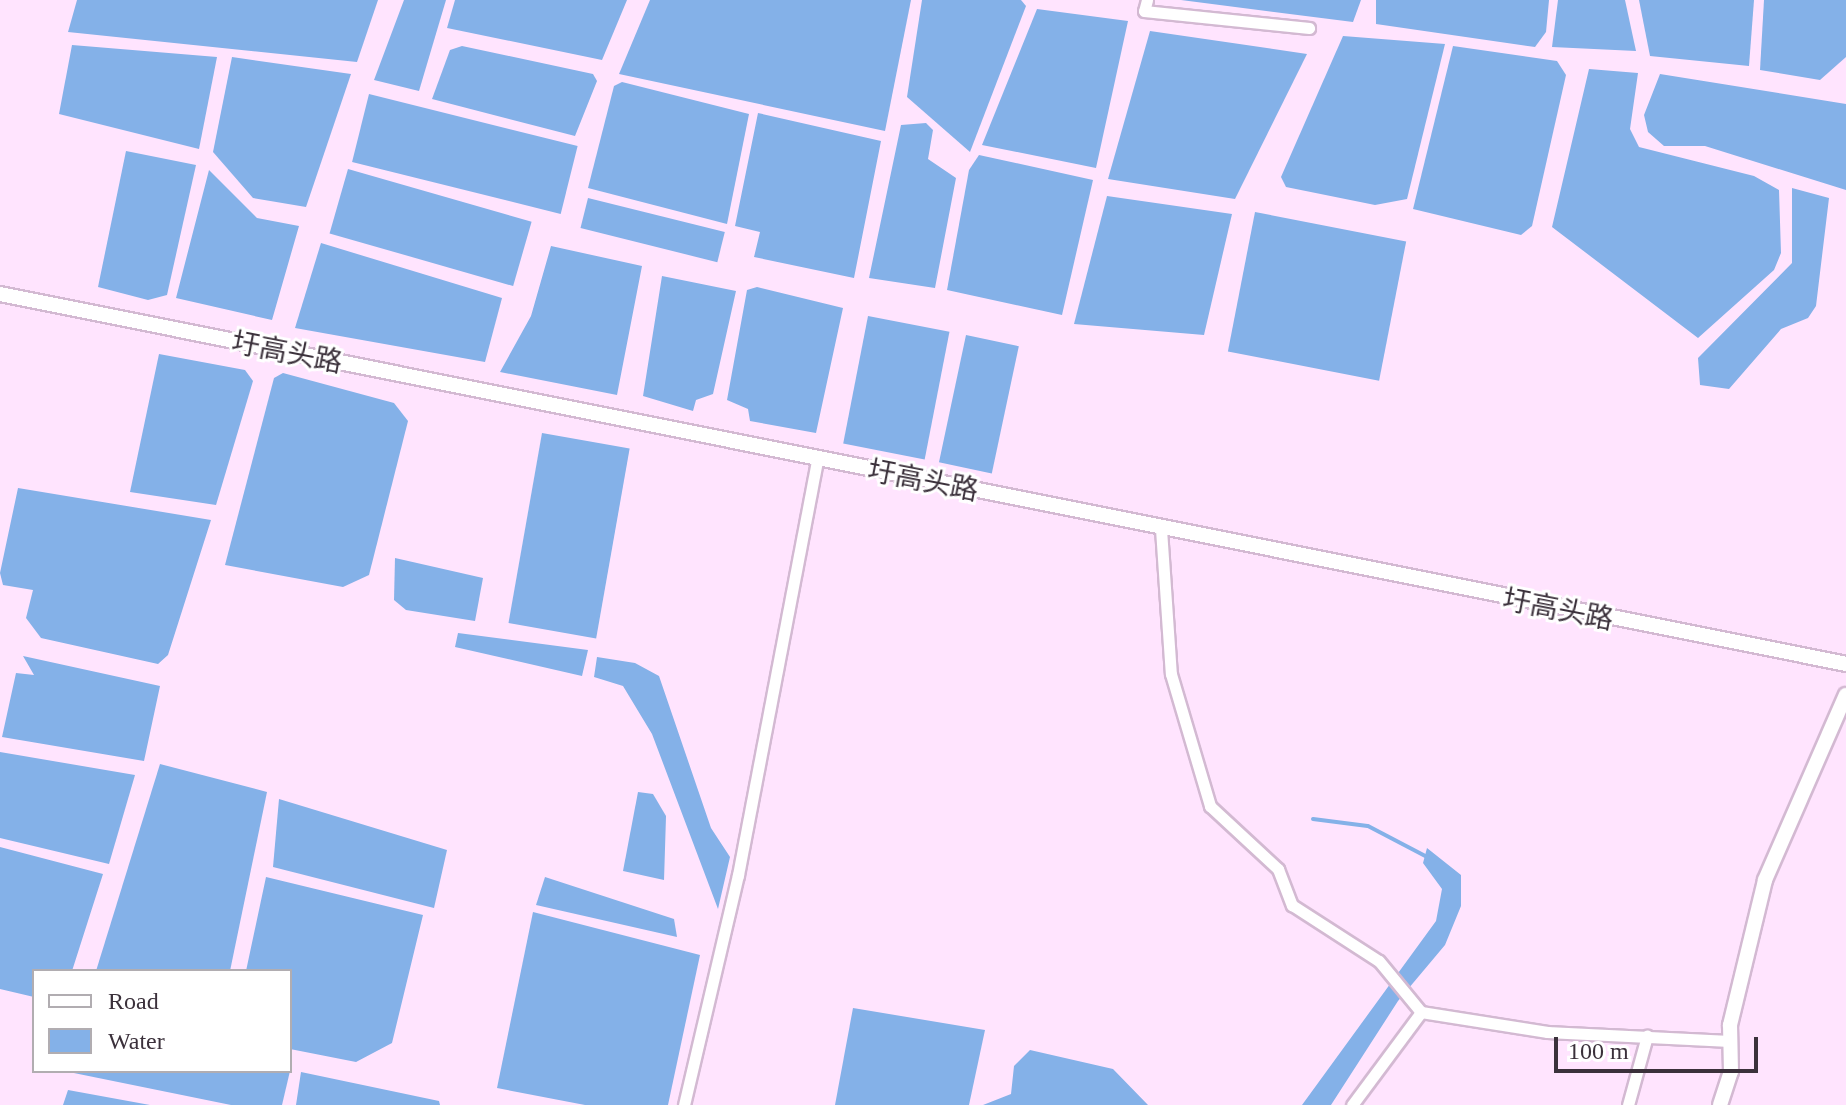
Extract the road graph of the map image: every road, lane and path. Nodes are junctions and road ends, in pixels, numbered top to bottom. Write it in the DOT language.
graph roads {
  1 [pos="1147,0"];
  2 [pos="1309,28"];
  3 [pos="0,294"];
  4 [pos="817,460"];
  5 [pos="1161,529"];
  6 [pos="1846,664"];
  7 [pos="1846,695"];
  8 [pos="1421,1012"];
  9 [pos="1647,1036"];
  10 [pos="1730,1041"];
  11 [pos="684,1105"];
  12 [pos="1352,1105"];
  13 [pos="1628,1105"];
  14 [pos="1720,1105"];
  1 -- 2 [label="street"];
  3 -- 4 [label="street, 圩高头路"];
  4 -- 5 [label="street, 圩高头路"];
  4 -- 11 [label="street"];
  5 -- 6 [label="street, 圩高头路"];
  5 -- 8 [label="street"];
  7 -- 10 [label="street"];
  8 -- 9 [label="street"];
  8 -- 12 [label="street"];
  9 -- 10 [label="street"];
  9 -- 13 [label="street"];
  10 -- 14 [label="street"];
}
